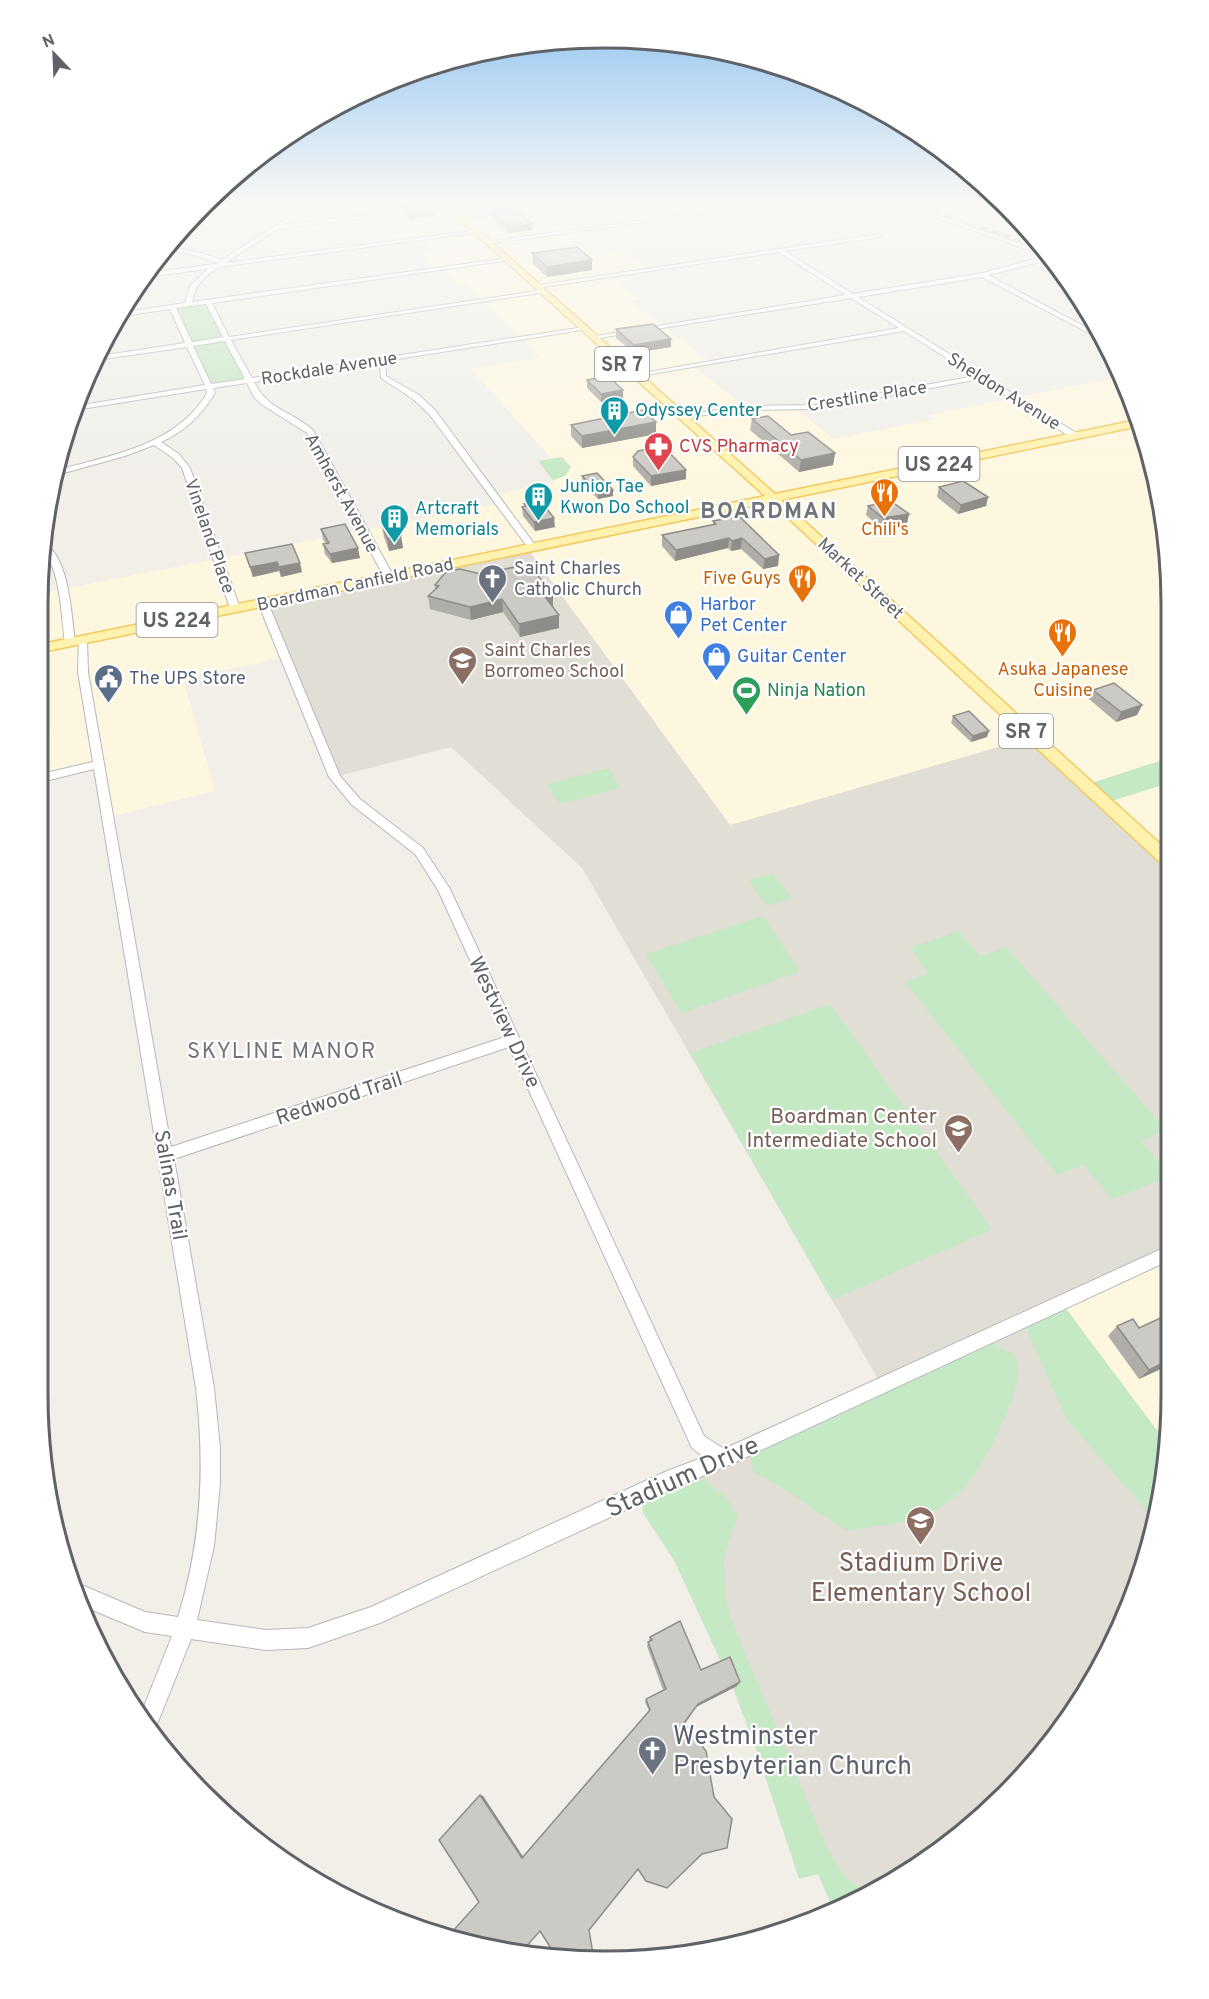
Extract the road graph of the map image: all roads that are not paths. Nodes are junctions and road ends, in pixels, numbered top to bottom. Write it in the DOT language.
graph roads {
  1 [pos="190,295"];
  2 [pos="256,295"];
  3 [pos="501,295"];
  4 [pos="547,295"];
  5 [pos="856,295"];
  6 [pos="1021,295"];
  7 [pos="852,296"];
  8 [pos="208,302"];
  9 [pos="188,304"];
  10 [pos="172,307"];
  11 [pos="131,313"];
  12 [pos="582,328"];
  13 [pos="905,329"];
  14 [pos="1089,332"];
  15 [pos="592,337"];
  16 [pos="228,339"];
  17 [pos="189,345"];
  18 [pos="106,357"];
  19 [pos="382,360"];
  20 [pos="634,375"];
  21 [pos="981,376"];
  22 [pos="249,381"];
  23 [pos="209,387"];
  24 [pos="85,406"];
  25 [pos="680,417"];
  26 [pos="1130,425"];
  27 [pos="1076,436"];
  28 [pos="155,442"];
  29 [pos="65,471"];
  30 [pos="856,480"];
  31 [pos="773,498"];
  32 [pos="804,526"];
  33 [pos="532,547"];
  34 [pos="51,554"];
  35 [pos="389,577"];
  36 [pos="263,603"];
  37 [pos="236,608"];
  38 [pos="76,641"];
  39 [pos="48,647"];
  40 [pos="99,764"];
  41 [pos="48,776"];
  42 [pos="1161,854"];
  43 [pos="513,1040"];
  44 [pos="166,1155"];
  45 [pos="1161,1256"];
  46 [pos="723,1459"];
  47 [pos="87,1597"];
  48 [pos="183,1628"];
  49 [pos="151,1716"];
  1 -- 9 [label="street"];
  2 -- 8 [label="street"];
  3 -- 16 [label="street"];
  4 -- 12 [label="main road, Market Street / SR 7"];
  5 -- 7 [label="street"];
  6 -- 14 [label="street"];
  7 -- 13 [label="street, Sheldon Avenue"];
  7 -- 15 [label="street"];
  8 -- 9 [label="street"];
  8 -- 16 [label="street, Amherst Avenue"];
  9 -- 10 [label="street"];
  10 -- 11 [label="street"];
  10 -- 17 [label="street"];
  12 -- 15 [label="main road, Market Street / SR 7"];
  12 -- 19 [label="street, Rockdale Avenue"];
  13 -- 20 [label="street"];
  13 -- 21 [label="street, Sheldon Avenue"];
  15 -- 20 [label="main road, Market Street / SR 7"];
  16 -- 17 [label="street"];
  16 -- 22 [label="street, Amherst Avenue"];
  17 -- 18 [label="street"];
  17 -- 23 [label="street"];
  19 -- 22 [label="street, Rockdale Avenue"];
  19 -- 33 [label="street"];
  20 -- 25 [label="main road, Market Street / SR 7"];
  21 -- 25 [label="street, Crestline Place"];
  21 -- 27 [label="street, Sheldon Avenue"];
  22 -- 23 [label="street, Rockdale Avenue"];
  22 -- 35 [label="street, Amherst Avenue"];
  23 -- 24 [label="street, Rockdale Avenue"];
  23 -- 28 [label="street"];
  25 -- 31 [label="main road, Market Street / SR 7"];
  26 -- 27 [label="main road, US 224"];
  27 -- 30 [label="main road, US 224"];
  28 -- 29 [label="street"];
  28 -- 37 [label="street, Vineland Place"];
  30 -- 31 [label="main road, US 224"];
  30 -- 32 [label="main road"];
  31 -- 32 [label="main road, Market Street / SR 7"];
  31 -- 33 [label="main road, Boardman Canfield Road / US 224"];
  32 -- 42 [label="main road, Market Street / SR 7"];
  33 -- 35 [label="main road, Boardman Canfield Road / US 224"];
  34 -- 38 [label="street, Salinas Trail"];
  35 -- 36 [label="main road, Boardman Canfield Road / US 224"];
  36 -- 37 [label="main road, Boardman Canfield Road / US 224"];
  36 -- 43 [label="street, Westview Drive"];
  37 -- 38 [label="main road, Boardman Canfield Road / US 224"];
  38 -- 39 [label="main road, Boardman Canfield Road / US 224"];
  38 -- 40 [label="street, Salinas Trail"];
  40 -- 41 [label="street"];
  40 -- 44 [label="street, Salinas Trail"];
  43 -- 44 [label="street, Redwood Trail"];
  43 -- 46 [label="street, Westview Drive"];
  44 -- 48 [label="street, Salinas Trail"];
  45 -- 46 [label="street, Stadium Drive"];
  46 -- 48 [label="street, Stadium Drive"];
  47 -- 48 [label="street, Stadium Drive"];
  48 -- 49 [label="street, Salinas Trail"];
}
